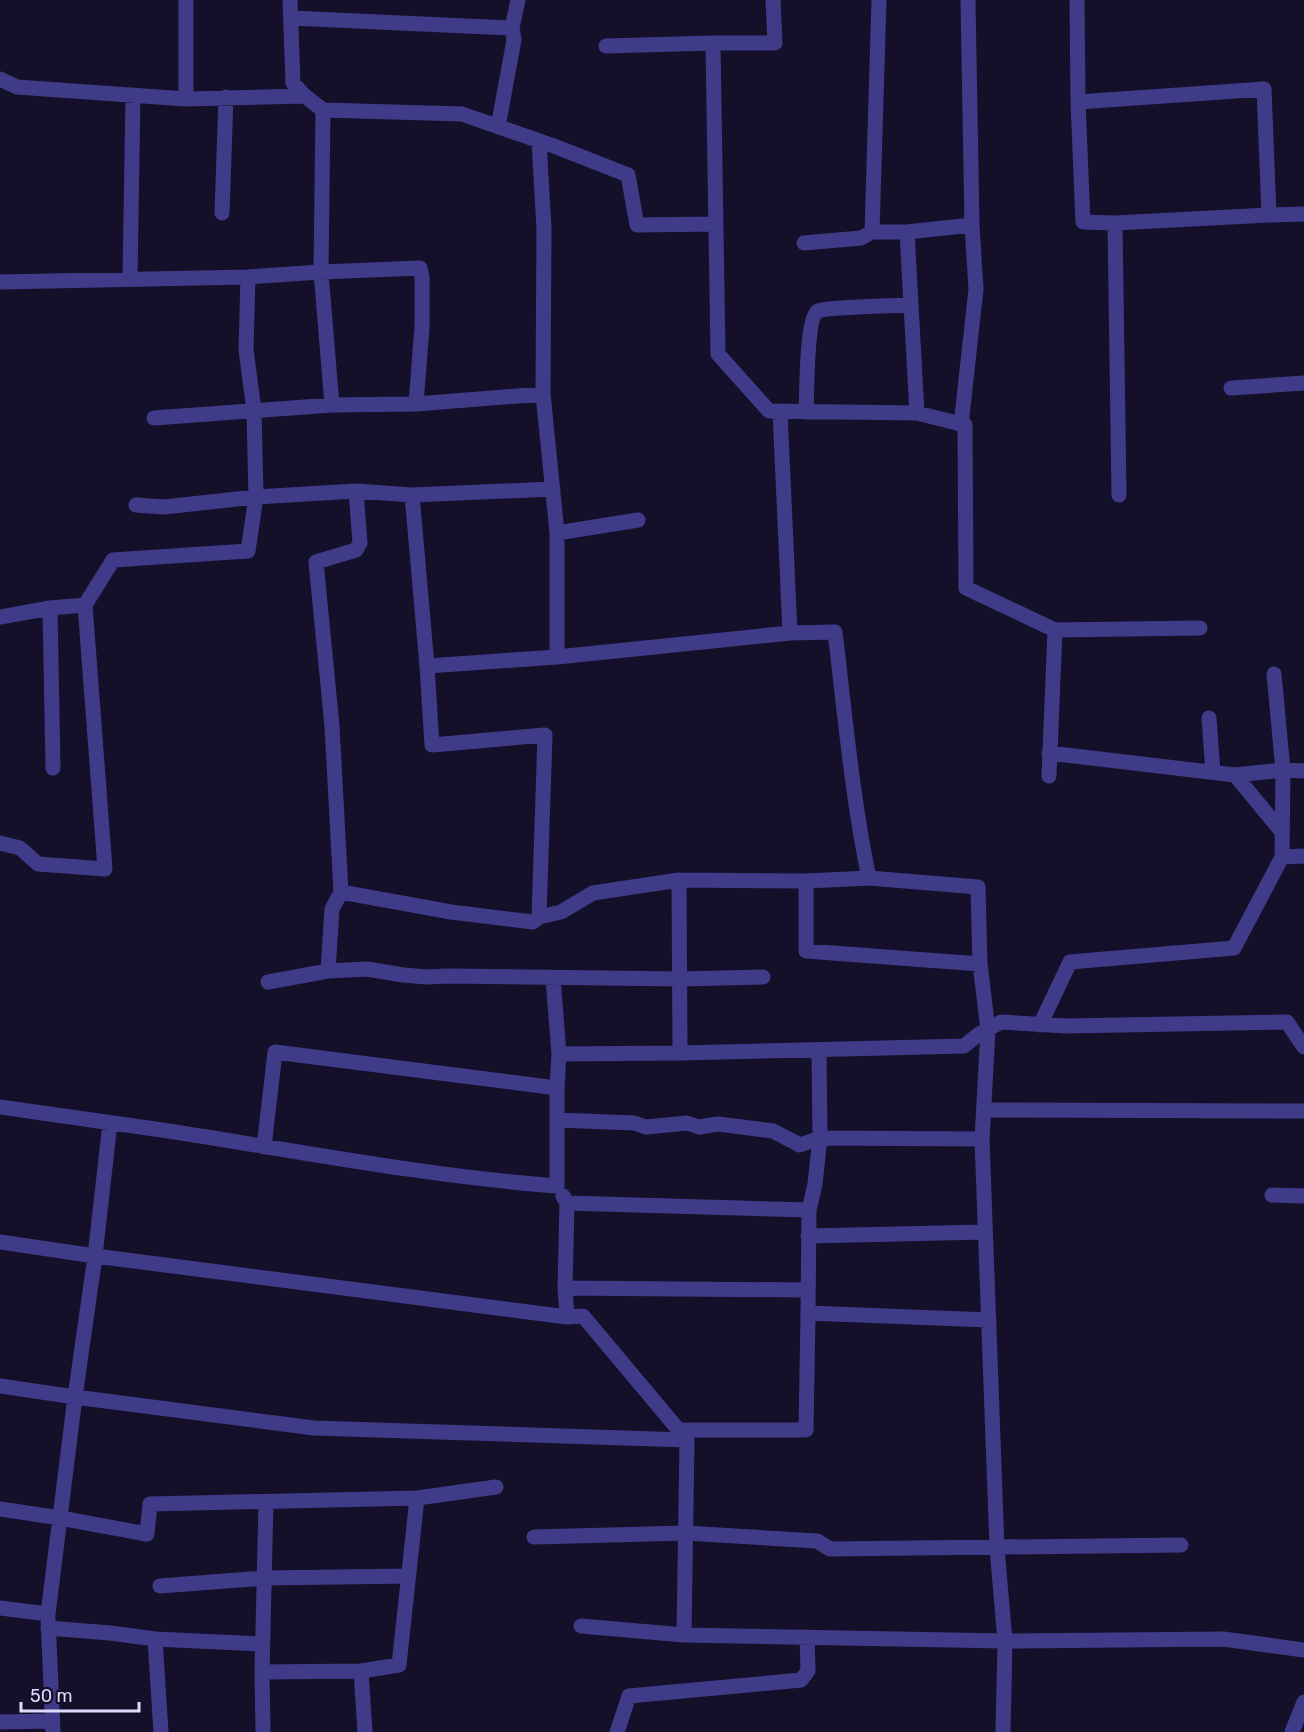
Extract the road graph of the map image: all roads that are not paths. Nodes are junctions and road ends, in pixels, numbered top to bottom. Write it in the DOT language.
graph roads {
  1 [pos="186,0"];
  2 [pos="290,0"];
  3 [pos="518,0"];
  4 [pos="773,0"];
  5 [pos="879,0"];
  6 [pos="968,0"];
  7 [pos="1077,0"];
  8 [pos="291,18"];
  9 [pos="512,28"];
  10 [pos="713,43"];
  11 [pos="606,46"];
  12 [pos="0,79"];
  13 [pos="133,95"];
  14 [pos="305,96"];
  15 [pos="226,97"];
  16 [pos="186,99"];
  17 [pos="1078,102"];
  18 [pos="323,110"];
  19 [pos="498,127"];
  20 [pos="538,141"];
  21 [pos="222,213"];
  22 [pos="1304,214"];
  23 [pos="1269,215"];
  24 [pos="1115,223"];
  25 [pos="716,224"];
  26 [pos="972,225"];
  27 [pos="872,232"];
  28 [pos="907,232"];
  29 [pos="804,243"];
  30 [pos="321,272"];
  31 [pos="248,277"];
  32 [pos="130,279"];
  33 [pos="0,282"];
  34 [pos="911,305"];
  35 [pos="1304,382"];
  36 [pos="1231,388"];
  37 [pos="543,394"];
  38 [pos="332,405"];
  39 [pos="416,405"];
  40 [pos="254,411"];
  41 [pos="780,411"];
  42 [pos="806,412"];
  43 [pos="917,413"];
  44 [pos="154,418"];
  45 [pos="961,424"];
  46 [pos="552,489"];
  47 [pos="356,491"];
  48 [pos="412,495"];
  49 [pos="1119,495"];
  50 [pos="256,497"];
  51 [pos="136,506"];
  52 [pos="638,520"];
  53 [pos="557,533"];
  54 [pos="85,605"];
  55 [pos="50,608"];
  56 [pos="0,617"];
  57 [pos="1200,628"];
  58 [pos="1055,630"];
  59 [pos="790,633"];
  60 [pos="557,657"];
  61 [pos="427,666"];
  62 [pos="1274,674"];
  63 [pos="1209,718"];
  64 [pos="1049,753"];
  65 [pos="53,768"];
  66 [pos="1283,770"];
  67 [pos="1304,771"];
  68 [pos="1213,772"];
  69 [pos="1235,775"];
  70 [pos="1048,776"];
  71 [pos="1281,832"];
  72 [pos="0,843"];
  73 [pos="1304,856"];
  74 [pos="1282,857"];
  75 [pos="869,878"];
  76 [pos="679,880"];
  77 [pos="806,881"];
  78 [pos="341,892"];
  79 [pos="539,917"];
  80 [pos="980,964"];
  81 [pos="328,971"];
  82 [pos="763,977"];
  83 [pos="553,978"];
  84 [pos="681,979"];
  85 [pos="268,982"];
  86 [pos="1040,1025"];
  87 [pos="988,1030"];
  88 [pos="1304,1047"];
  89 [pos="819,1051"];
  90 [pos="680,1053"];
  91 [pos="559,1054"];
  92 [pos="557,1088"];
  93 [pos="0,1107"];
  94 [pos="984,1110"];
  95 [pos="1304,1111"];
  96 [pos="557,1120"];
  97 [pos="110,1123"];
  98 [pos="820,1138"];
  99 [pos="982,1139"];
  100 [pos="264,1147"];
  101 [pos="557,1186"];
  102 [pos="1272,1195"];
  103 [pos="1304,1196"];
  104 [pos="567,1203"];
  105 [pos="808,1210"];
  106 [pos="985,1232"];
  107 [pos="808,1236"];
  108 [pos="0,1242"];
  109 [pos="95,1257"];
  110 [pos="565,1288"];
  111 [pos="808,1290"];
  112 [pos="808,1313"];
  113 [pos="567,1317"];
  114 [pos="989,1320"];
  115 [pos="0,1386"];
  116 [pos="75,1397"];
  117 [pos="683,1435"];
  118 [pos="496,1486"];
  119 [pos="417,1498"];
  120 [pos="266,1502"];
  121 [pos="0,1509"];
  122 [pos="60,1518"];
  123 [pos="686,1533"];
  124 [pos="534,1537"];
  125 [pos="1181,1545"];
  126 [pos="997,1548"];
  127 [pos="409,1576"];
  128 [pos="264,1578"];
  129 [pos="160,1586"];
  130 [pos="0,1608"];
  131 [pos="48,1621"];
  132 [pos="580,1626"];
  133 [pos="684,1635"];
  134 [pos="807,1637"];
  135 [pos="155,1639"];
  136 [pos="1005,1641"];
  137 [pos="262,1644"];
  138 [pos="1304,1650"];
  139 [pos="361,1671"];
  140 [pos="262,1672"];
  141 [pos="1304,1702"];
  142 [pos="0,1722"];
  143 [pos="53,1727"];
  144 [pos="161,1732"];
  145 [pos="262,1732"];
  146 [pos="365,1732"];
  147 [pos="617,1732"];
  148 [pos="1003,1732"];
  149 [pos="1292,1732"];
  1 -- 16 [label="street"];
  2 -- 8 [label="street"];
  3 -- 9 [label="street"];
  4 -- 10 [label="street"];
  5 -- 27 [label="street"];
  6 -- 26 [label="street"];
  7 -- 17 [label="street"];
  8 -- 9 [label="street"];
  8 -- 14 [label="street"];
  9 -- 19 [label="street"];
  10 -- 11 [label="street"];
  10 -- 25 [label="street"];
  12 -- 13 [label="street"];
  13 -- 16 [label="street"];
  13 -- 32 [label="street"];
  14 -- 15 [label="street"];
  14 -- 18 [label="street"];
  15 -- 16 [label="street"];
  15 -- 21 [label="street"];
  17 -- 23 [label="street"];
  17 -- 24 [label="street"];
  18 -- 19 [label="street"];
  18 -- 30 [label="street"];
  19 -- 20 [label="street"];
  20 -- 25 [label="street"];
  20 -- 37 [label="street"];
  22 -- 23 [label="street"];
  23 -- 24 [label="street"];
  24 -- 49 [label="street"];
  25 -- 41 [label="street"];
  26 -- 28 [label="street"];
  26 -- 45 [label="street"];
  27 -- 28 [label="street"];
  27 -- 29 [label="street"];
  28 -- 34 [label="street"];
  30 -- 31 [label="street"];
  30 -- 38 [label="street"];
  30 -- 39 [label="street"];
  31 -- 32 [label="street"];
  31 -- 40 [label="street"];
  32 -- 33 [label="street"];
  34 -- 42 [label="street"];
  34 -- 43 [label="street"];
  35 -- 36 [label="street"];
  37 -- 39 [label="street"];
  37 -- 46 [label="street"];
  38 -- 39 [label="street"];
  38 -- 40 [label="street"];
  40 -- 44 [label="street"];
  40 -- 50 [label="street"];
  41 -- 42 [label="street"];
  41 -- 59 [label="street"];
  42 -- 43 [label="street"];
  43 -- 45 [label="street"];
  45 -- 58 [label="street"];
  46 -- 48 [label="street"];
  46 -- 53 [label="street"];
  47 -- 48 [label="street"];
  47 -- 50 [label="street"];
  47 -- 78 [label="street"];
  48 -- 61 [label="street"];
  50 -- 51 [label="street"];
  50 -- 54 [label="street"];
  52 -- 53 [label="street"];
  53 -- 60 [label="street"];
  54 -- 55 [label="street"];
  54 -- 72 [label="street"];
  55 -- 56 [label="street"];
  55 -- 65 [label="street"];
  57 -- 58 [label="street"];
  58 -- 64 [label="street"];
  59 -- 60 [label="street"];
  59 -- 75 [label="street"];
  60 -- 61 [label="street"];
  61 -- 79 [label="street"];
  62 -- 66 [label="street"];
  63 -- 68 [label="street"];
  64 -- 68 [label="street"];
  64 -- 70 [label="street"];
  66 -- 67 [label="street"];
  66 -- 69 [label="street"];
  66 -- 71 [label="street"];
  68 -- 69 [label="street"];
  69 -- 71 [label="street"];
  71 -- 74 [label="street"];
  73 -- 74 [label="street"];
  74 -- 86 [label="street"];
  75 -- 77 [label="street"];
  75 -- 80 [label="street"];
  76 -- 77 [label="street"];
  76 -- 79 [label="street"];
  76 -- 84 [label="street"];
  77 -- 80 [label="street"];
  78 -- 79 [label="street"];
  78 -- 81 [label="street"];
  80 -- 87 [label="street"];
  81 -- 83 [label="street"];
  81 -- 85 [label="street"];
  82 -- 84 [label="street"];
  83 -- 84 [label="street"];
  83 -- 91 [label="street"];
  84 -- 90 [label="street"];
  86 -- 87 [label="street"];
  86 -- 88 [label="street"];
  87 -- 89 [label="street"];
  87 -- 94 [label="street"];
  89 -- 90 [label="street"];
  89 -- 98 [label="street"];
  90 -- 91 [label="street"];
  91 -- 92 [label="street"];
  92 -- 96 [label="street"];
  92 -- 100 [label="street"];
  93 -- 97 [label="street"];
  94 -- 95 [label="street"];
  94 -- 99 [label="street"];
  96 -- 98 [label="street"];
  96 -- 101 [label="street"];
  97 -- 100 [label="street"];
  97 -- 109 [label="street"];
  98 -- 99 [label="street"];
  98 -- 105 [label="street"];
  99 -- 106 [label="street"];
  100 -- 101 [label="street"];
  101 -- 104 [label="street"];
  102 -- 103 [label="street"];
  104 -- 105 [label="street"];
  104 -- 110 [label="street"];
  105 -- 107 [label="street"];
  106 -- 107 [label="street"];
  106 -- 114 [label="street"];
  107 -- 111 [label="street"];
  108 -- 109 [label="street"];
  109 -- 113 [label="street"];
  109 -- 116 [label="street"];
  110 -- 111 [label="street"];
  110 -- 113 [label="street"];
  111 -- 112 [label="street"];
  112 -- 114 [label="street"];
  112 -- 117 [label="street"];
  113 -- 117 [label="street"];
  114 -- 126 [label="street"];
  115 -- 116 [label="street"];
  116 -- 117 [label="street"];
  116 -- 122 [label="street"];
  117 -- 123 [label="street"];
  118 -- 119 [label="street"];
  119 -- 120 [label="street"];
  119 -- 127 [label="street"];
  120 -- 122 [label="street"];
  120 -- 128 [label="street"];
  121 -- 122 [label="street"];
  122 -- 131 [label="street"];
  123 -- 124 [label="street"];
  123 -- 126 [label="street"];
  123 -- 133 [label="street"];
  125 -- 126 [label="street"];
  126 -- 136 [label="street"];
  127 -- 128 [label="street"];
  127 -- 139 [label="street"];
  128 -- 129 [label="street"];
  128 -- 137 [label="street"];
  130 -- 131 [label="street"];
  131 -- 135 [label="street"];
  131 -- 143 [label="street"];
  132 -- 133 [label="street"];
  133 -- 134 [label="street"];
  134 -- 136 [label="street"];
  134 -- 147 [label="street"];
  135 -- 137 [label="street"];
  135 -- 144 [label="street"];
  136 -- 138 [label="street"];
  136 -- 148 [label="street"];
  137 -- 140 [label="street"];
  139 -- 140 [label="street"];
  139 -- 146 [label="street"];
  140 -- 145 [label="street"];
  141 -- 149 [label="street"];
  142 -- 143 [label="street"];
}
